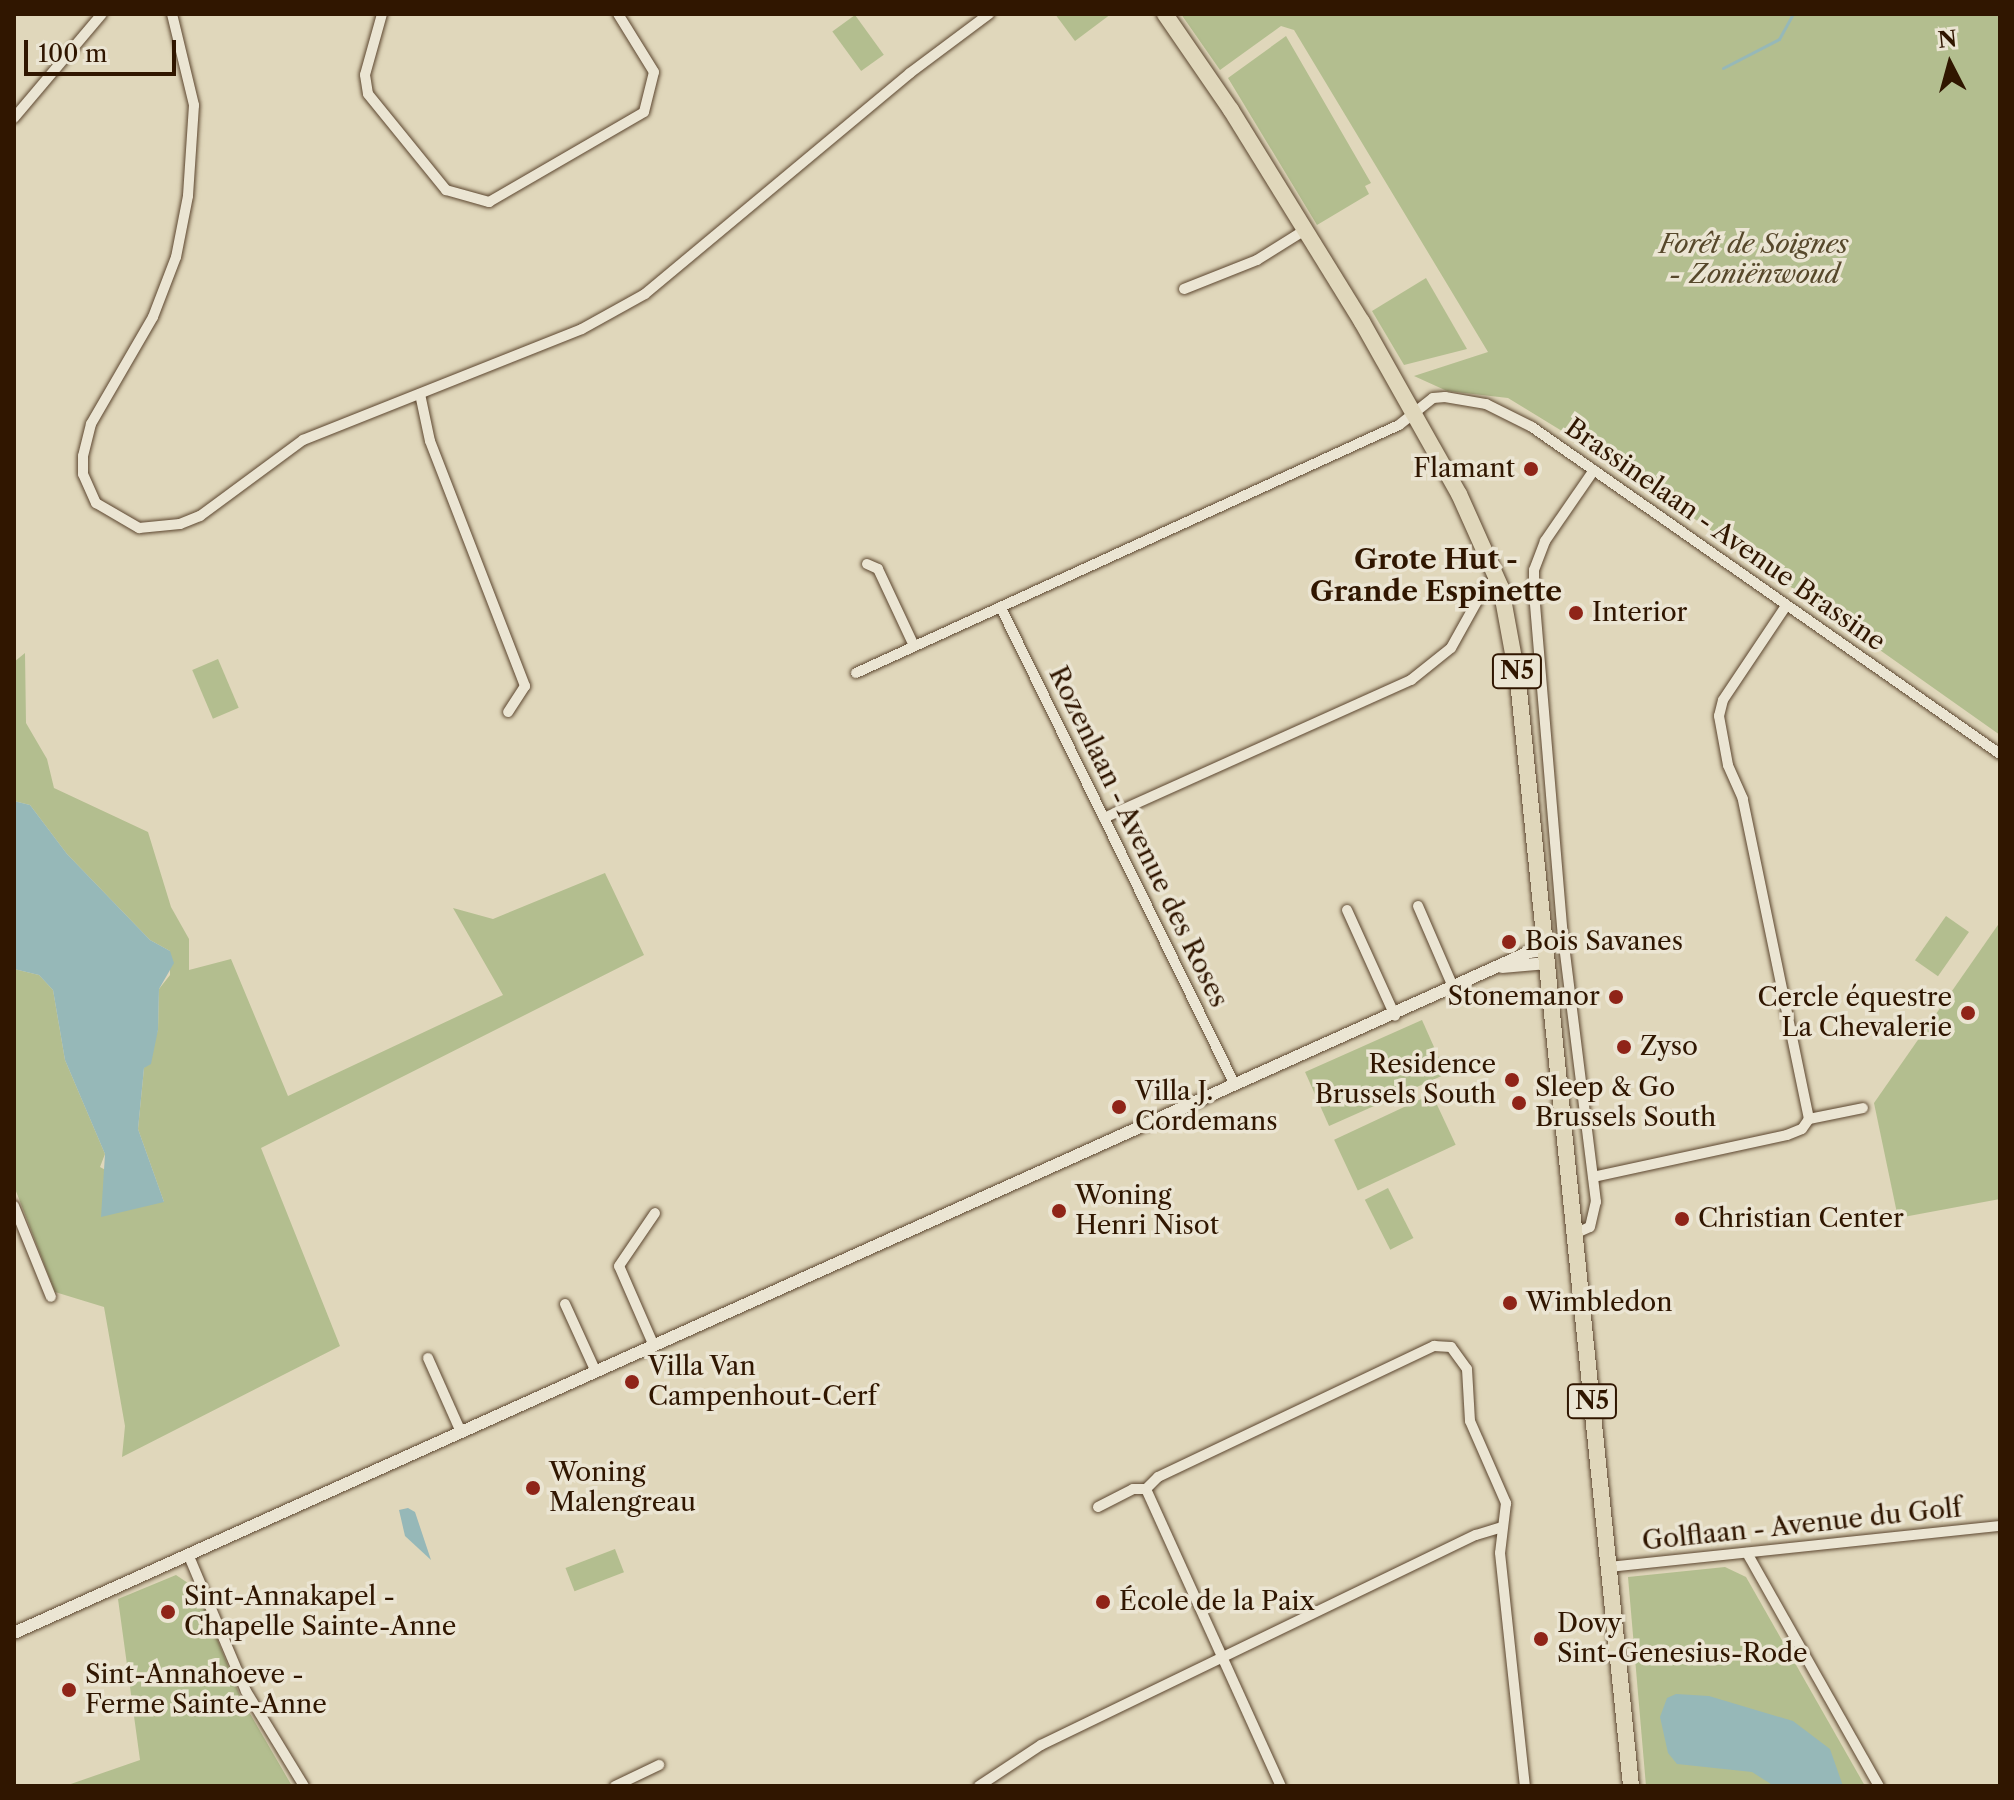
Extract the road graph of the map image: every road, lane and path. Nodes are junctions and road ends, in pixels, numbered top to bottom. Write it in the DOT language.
graph roads {
  1 [pos="102,14"];
  2 [pos="172,14"];
  3 [pos="382,14"];
  4 [pos="618,14"];
  5 [pos="989,14"];
  6 [pos="1165,14"];
  7 [pos="14,118"];
  8 [pos="1305,230"];
  9 [pos="1184,289"];
  10 [pos="420,394"];
  11 [pos="1414,414"];
  12 [pos="1594,470"];
  13 [pos="867,564"];
  14 [pos="1498,578"];
  15 [pos="1786,606"];
  16 [pos="1001,608"];
  17 [pos="914,646"];
  18 [pos="856,673"];
  19 [pos="508,712"];
  20 [pos="2000,754"];
  21 [pos="1104,818"];
  22 [pos="1418,906"];
  23 [pos="1347,910"];
  24 [pos="1546,956"];
  25 [pos="1454,989"];
  26 [pos="1395,1016"];
  27 [pos="1235,1085"];
  28 [pos="1863,1108"];
  29 [pos="1809,1119"];
  30 [pos="1593,1177"];
  31 [pos="14,1206"];
  32 [pos="655,1213"];
  33 [pos="1574,1234"];
  34 [pos="51,1297"];
  35 [pos="565,1304"];
  36 [pos="654,1346"];
  37 [pos="428,1358"];
  38 [pos="596,1372"];
  39 [pos="461,1432"];
  40 [pos="1146,1489"];
  41 [pos="1098,1507"];
  42 [pos="2000,1526"];
  43 [pos="1502,1527"];
  44 [pos="1747,1553"];
  45 [pos="188,1554"];
  46 [pos="1609,1567"];
  47 [pos="14,1633"];
  48 [pos="1220,1659"];
  49 [pos="659,1765"];
  50 [pos="304,1786"];
  51 [pos="615,1786"];
  52 [pos="979,1786"];
  53 [pos="1281,1786"];
  54 [pos="1525,1786"];
  55 [pos="1631,1786"];
  56 [pos="1879,1786"];
  1 -- 7 [label="street"];
  2 -- 10 [label="street"];
  3 -- 4 [label="street"];
  5 -- 10 [label="street"];
  6 -- 8 [label="main road, N5"];
  8 -- 9 [label="street"];
  8 -- 11 [label="main road, N5"];
  10 -- 19 [label="street"];
  11 -- 12 [label="street, Brassinelaan - Avenue Brassine"];
  11 -- 14 [label="main road, N5"];
  11 -- 16 [label="street, Brassinelaan - Avenue Brassine"];
  12 -- 15 [label="street, Brassinelaan - Avenue Brassine"];
  12 -- 30 [label="street"];
  13 -- 17 [label="street"];
  14 -- 21 [label="street"];
  14 -- 24 [label="main road, N5"];
  15 -- 20 [label="street, Brassinelaan - Avenue Brassine"];
  15 -- 29 [label="street"];
  16 -- 17 [label="street, Brassinelaan - Avenue Brassine"];
  16 -- 21 [label="street, Rozenlaan - Avenue des Roses"];
  17 -- 18 [label="street, Brassinelaan - Avenue Brassine"];
  21 -- 27 [label="street, Rozenlaan - Avenue des Roses"];
  22 -- 25 [label="street"];
  23 -- 26 [label="street"];
  24 -- 25 [label="street"];
  24 -- 33 [label="main road, N5"];
  25 -- 26 [label="street"];
  26 -- 27 [label="street"];
  27 -- 36 [label="street"];
  28 -- 29 [label="street"];
  29 -- 30 [label="street"];
  30 -- 33 [label="street"];
  31 -- 34 [label="street"];
  32 -- 36 [label="street"];
  33 -- 46 [label="main road, N5"];
  35 -- 38 [label="street"];
  36 -- 38 [label="street"];
  37 -- 39 [label="street"];
  38 -- 39 [label="street"];
  39 -- 45 [label="street"];
  40 -- 41 [label="street"];
  40 -- 43 [label="street"];
  40 -- 48 [label="street"];
  42 -- 44 [label="street, Golflaan - Avenue du Golf"];
  43 -- 48 [label="street"];
  43 -- 54 [label="street"];
  44 -- 46 [label="street, Golflaan - Avenue du Golf"];
  44 -- 56 [label="street"];
  45 -- 47 [label="street"];
  45 -- 50 [label="street"];
  46 -- 55 [label="main road, N5"];
  48 -- 52 [label="street"];
  48 -- 53 [label="street"];
  49 -- 51 [label="street"];
}
